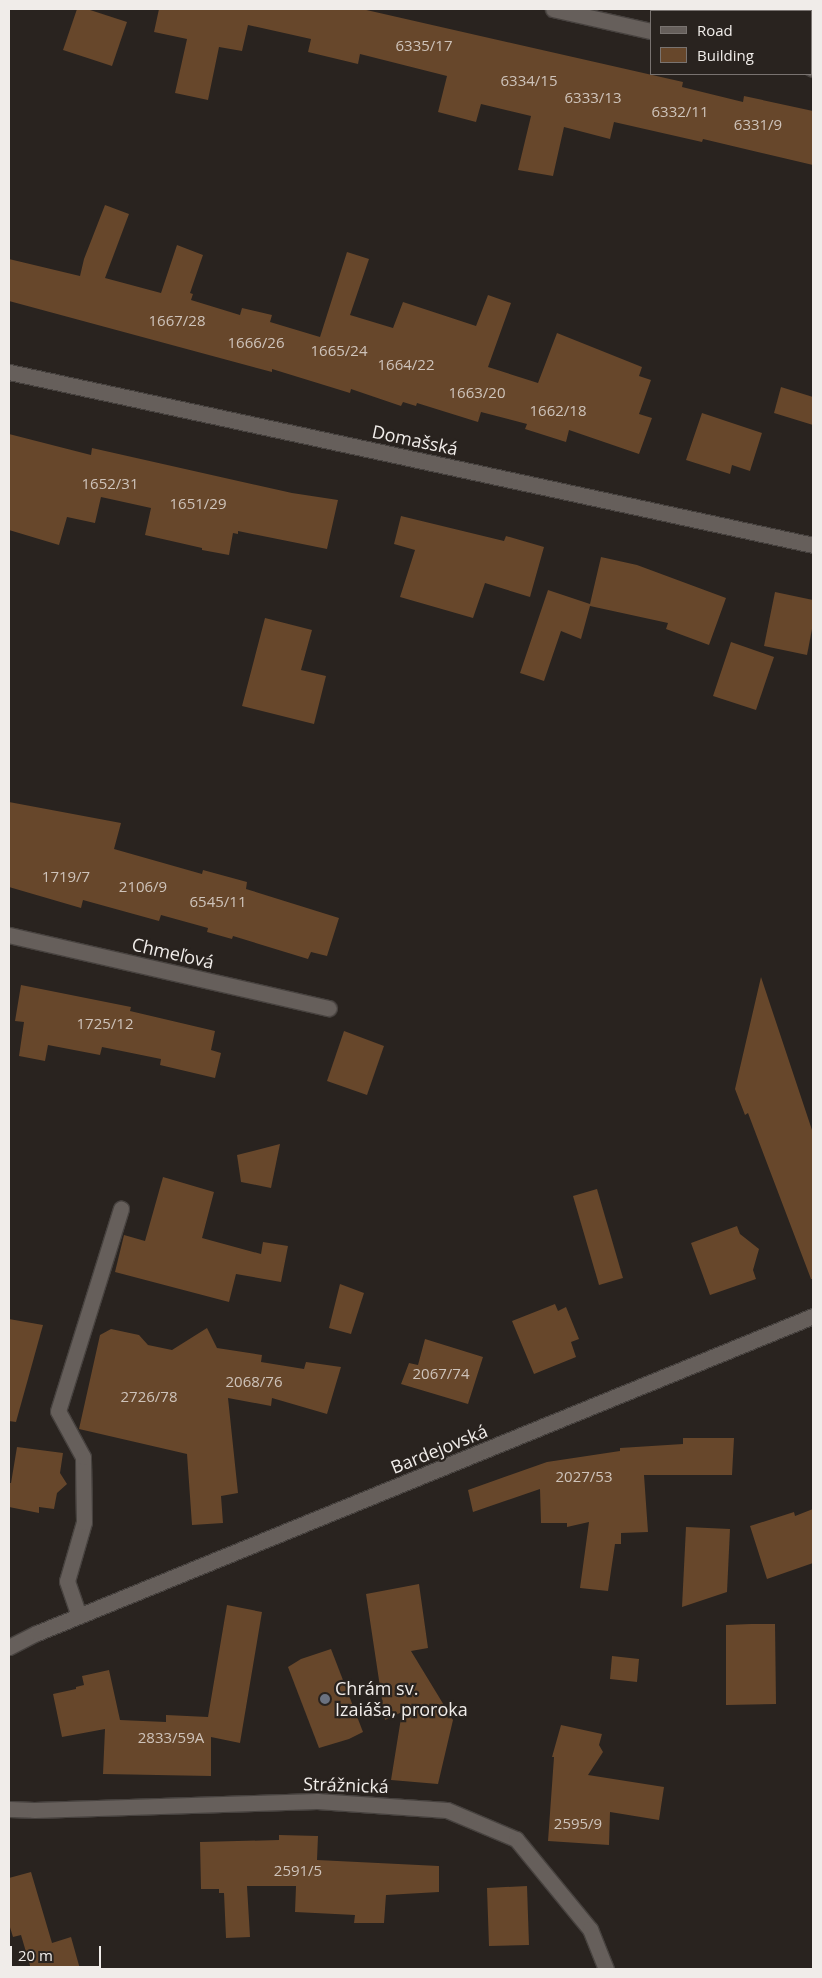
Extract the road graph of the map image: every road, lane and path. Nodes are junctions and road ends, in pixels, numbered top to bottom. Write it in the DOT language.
graph roads {
  1 [pos="553,9"];
  2 [pos="650,31"];
  3 [pos="9,372"];
  4 [pos="813,545"];
  5 [pos="9,936"];
  6 [pos="329,1008"];
  7 [pos="121,1209"];
  8 [pos="813,1316"];
  9 [pos="79,1616"];
  10 [pos="9,1647"];
  11 [pos="9,1809"];
  12 [pos="606,1969"];
  1 -- 2 [label="street"];
  3 -- 4 [label="street, Domašská"];
  5 -- 6 [label="street, Chmeľová"];
  7 -- 9 [label="street"];
  8 -- 9 [label="street, Bardejovská"];
  9 -- 10 [label="street, Bardejovská"];
  11 -- 12 [label="street, Strážnická"];
}
